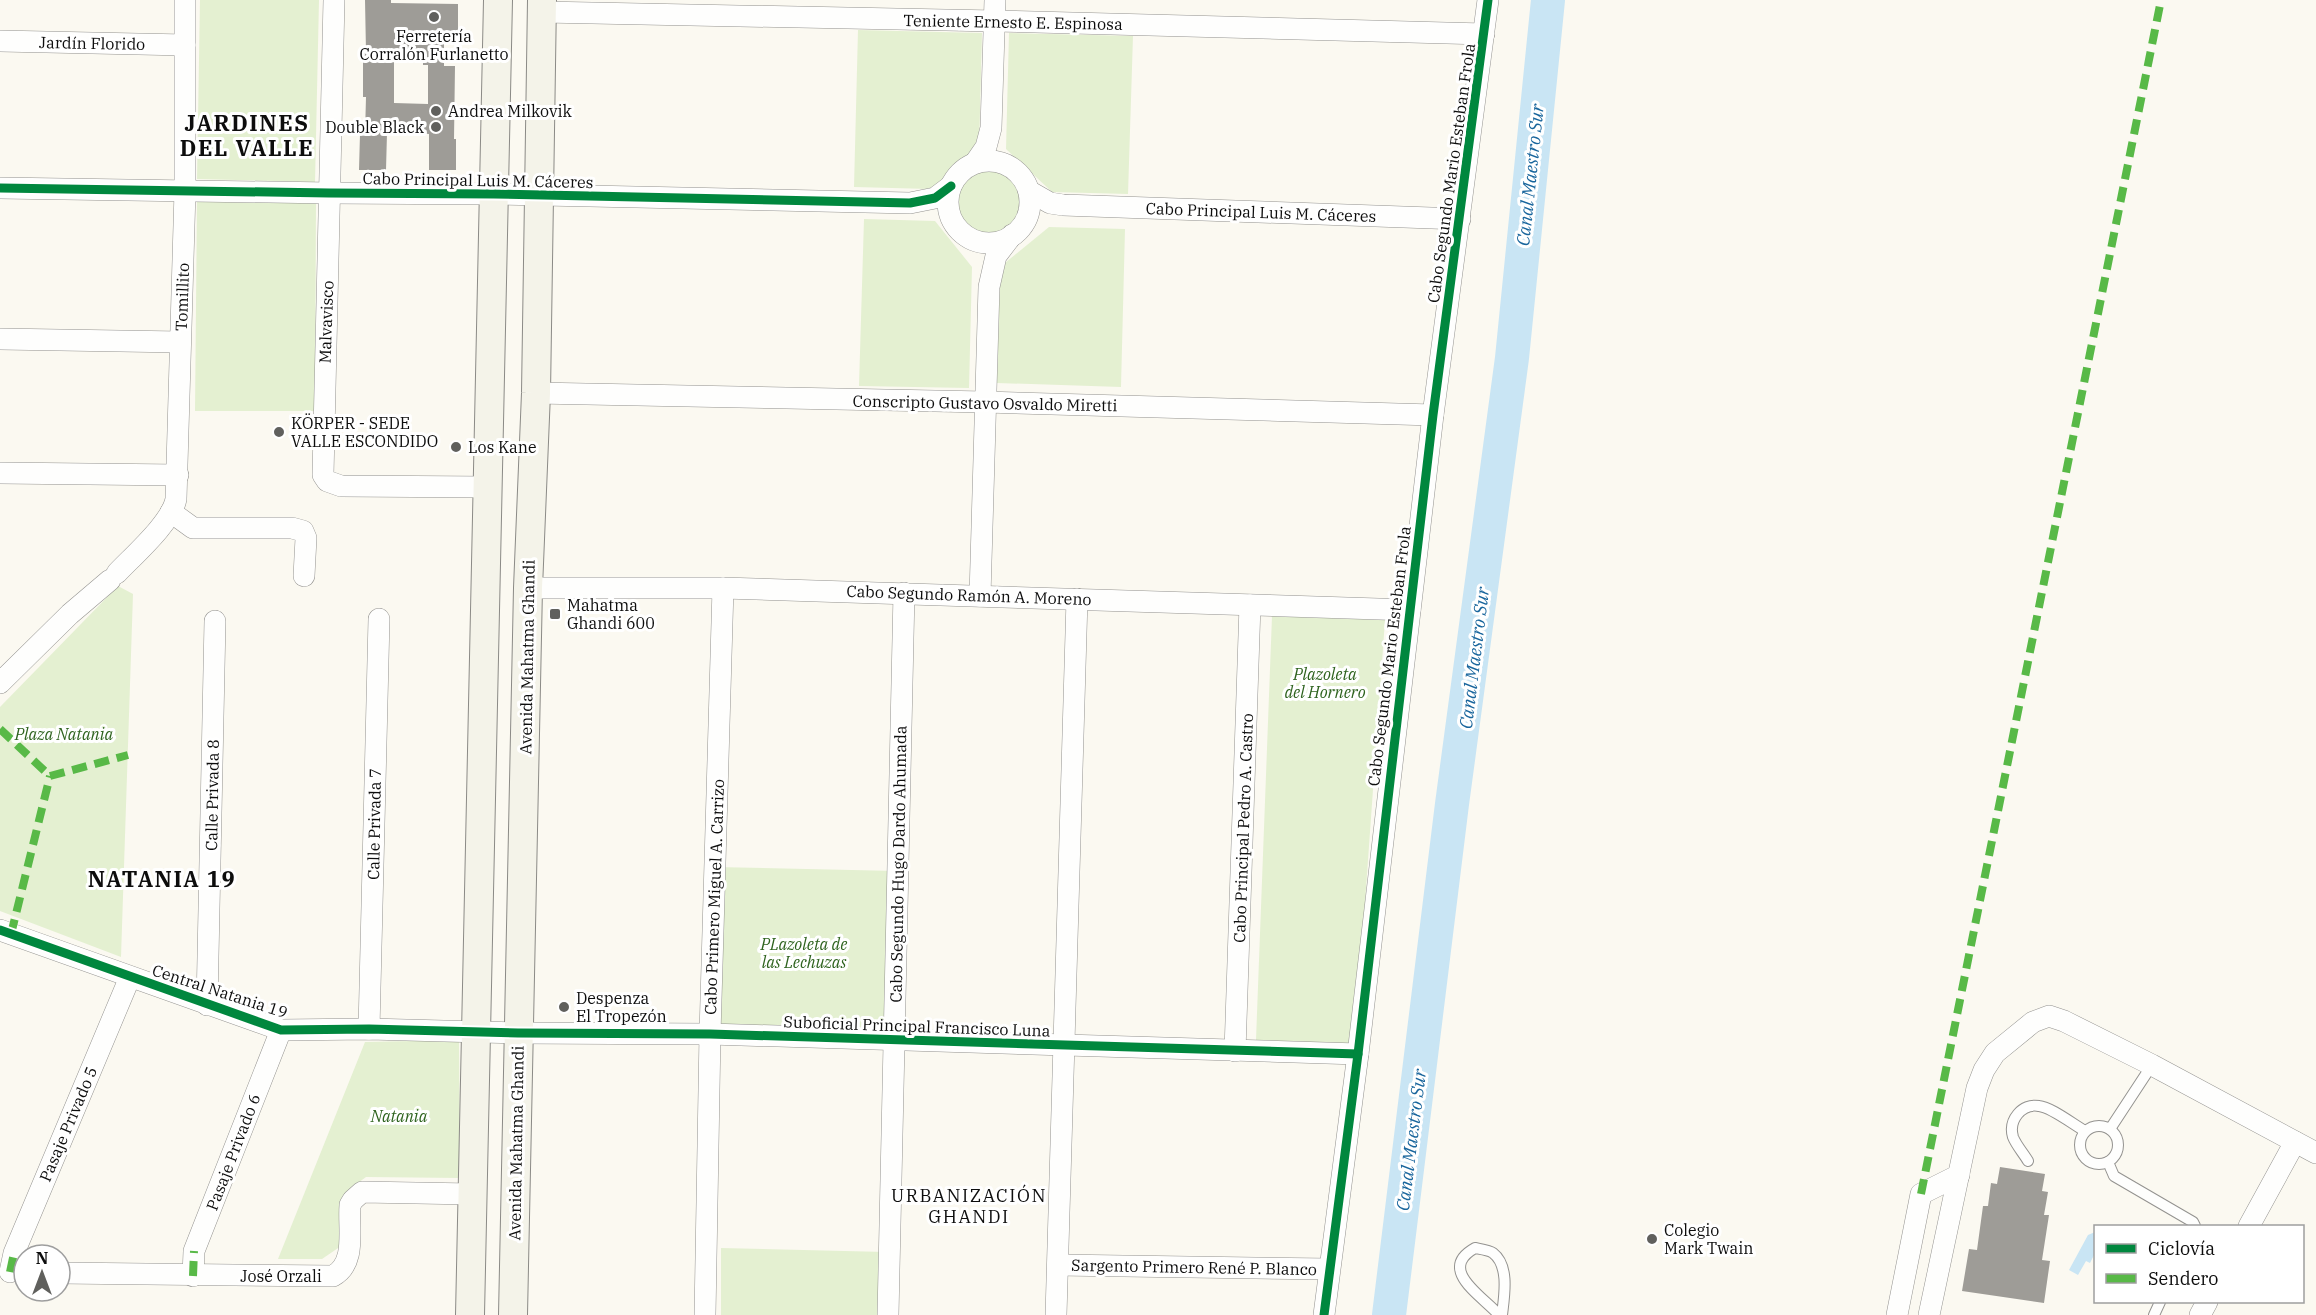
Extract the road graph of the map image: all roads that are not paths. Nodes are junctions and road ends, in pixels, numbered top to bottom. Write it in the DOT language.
graph roads {
  1 [pos="185,0"];
  2 [pos="334,0"];
  3 [pos="498,0"];
  4 [pos="1488,0"];
  5 [pos="542,6"];
  6 [pos="995,10"];
  7 [pos="1484,34"];
  8 [pos="0,42"];
  9 [pos="185,45"];
  10 [pos="991,128"];
  11 [pos="975,163"];
  12 [pos="1009,166"];
  13 [pos="951,186"];
  14 [pos="0,188"];
  15 [pos="185,191"];
  16 [pos="1029,191"];
  17 [pos="329,194"];
  18 [pos="494,194"];
  19 [pos="540,195"];
  20 [pos="910,203"];
  21 [pos="1062,206"];
  22 [pos="1460,219"];
  23 [pos="960,228"];
  24 [pos="1016,232"];
  25 [pos="989,286"];
  26 [pos="0,339"];
  27 [pos="180,342"];
  28 [pos="536,393"];
  29 [pos="985,402"];
  30 [pos="1434,415"];
  31 [pos="0,474"];
  32 [pos="178,475"];
  33 [pos="487,487"];
  34 [pos="171,512"];
  35 [pos="304,576"];
  36 [pos="528,588"];
  37 [pos="723,588"];
  38 [pos="904,593"];
  39 [pos="980,596"];
  40 [pos="1077,599"];
  41 [pos="1250,605"];
  42 [pos="1410,610"];
  43 [pos="379,619"];
  44 [pos="215,621"];
  45 [pos="0,683"];
  46 [pos="0,930"];
  47 [pos="130,977"];
  48 [pos="207,1005"];
  49 [pos="369,1029"];
  50 [pos="281,1030"];
  51 [pos="475,1032"];
  52 [pos="518,1033"];
  53 [pos="710,1034"];
  54 [pos="894,1041"];
  55 [pos="1064,1046"];
  56 [pos="1235,1051"];
  57 [pos="1358,1054"];
  58 [pos="2152,1065"];
  59 [pos="2110,1129"];
  60 [pos="2085,1131"];
  61 [pos="2295,1142"];
  62 [pos="2316,1153"];
  63 [pos="2028,1161"];
  64 [pos="2108,1162"];
  65 [pos="1959,1175"];
  66 [pos="471,1194"];
  67 [pos="2194,1225"];
  68 [pos="2250,1225"];
  69 [pos="22,1243"];
  70 [pos="1058,1265"];
  71 [pos="1329,1269"];
  72 [pos="72,1273"];
  73 [pos="193,1276"];
  74 [pos="470,1315"];
  75 [pos="513,1315"];
  76 [pos="705,1315"];
  77 [pos="888,1315"];
  78 [pos="1056,1315"];
  79 [pos="1324,1315"];
  80 [pos="1501,1315"];
  81 [pos="1897,1315"];
  82 [pos="1929,1315"];
  1 -- 9 [label="street, Tomillito"];
  2 -- 17 [label="street, Malvavisco"];
  3 -- 18 [label="main road"];
  4 -- 7 [label="street, Cabo Segundo Mario Esteban Frola"];
  5 -- 6 [label="street, Teniente Ernesto E. Espinosa"];
  5 -- 19 [label="main road, Avenida Mahatma Ghandi"];
  6 -- 7 [label="street, Teniente Ernesto E. Espinosa"];
  6 -- 10 [label="street"];
  7 -- 22 [label="street, Cabo Segundo Mario Esteban Frola"];
  8 -- 9 [label="street, Jardín Florido"];
  9 -- 15 [label="street, Tomillito"];
  10 -- 11 [label="street"];
  10 -- 12 [label="street"];
  11 -- 12 [label="street"];
  11 -- 13 [label="street"];
  12 -- 16 [label="street"];
  13 -- 20 [label="street, Cabo Principal Luis M. Cáceres"];
  13 -- 23 [label="street"];
  14 -- 15 [label="street, Cabo Principal Luis M. Cáceres"];
  15 -- 17 [label="street, Cabo Principal Luis M. Cáceres"];
  15 -- 27 [label="street, Tomillito"];
  16 -- 21 [label="street, Cabo Principal Luis M. Cáceres"];
  16 -- 24 [label="street"];
  17 -- 18 [label="street, Cabo Principal Luis M. Cáceres"];
  17 -- 33 [label="street, Malvavisco"];
  18 -- 19 [label="street, Cabo Principal Luis M. Cáceres"];
  18 -- 33 [label="main road"];
  19 -- 20 [label="street, Cabo Principal Luis M. Cáceres"];
  19 -- 28 [label="main road, Avenida Mahatma Ghandi"];
  20 -- 23 [label="street, Cabo Principal Luis M. Cáceres"];
  21 -- 22 [label="street, Cabo Principal Luis M. Cáceres"];
  21 -- 24 [label="street, Cabo Principal Luis M. Cáceres"];
  22 -- 30 [label="street, Cabo Segundo Mario Esteban Frola"];
  23 -- 24 [label="street"];
  23 -- 25 [label="street"];
  24 -- 25 [label="street"];
  25 -- 29 [label="street"];
  26 -- 27 [label="street"];
  27 -- 32 [label="street, Tomillito"];
  28 -- 29 [label="street, Conscripto Gustavo Osvaldo Miretti"];
  28 -- 36 [label="main road, Avenida Mahatma Ghandi"];
  29 -- 30 [label="street, Conscripto Gustavo Osvaldo Miretti"];
  29 -- 39 [label="street"];
  30 -- 42 [label="street, Cabo Segundo Mario Esteban Frola"];
  31 -- 32 [label="street"];
  32 -- 34 [label="street, Tomillito"];
  33 -- 51 [label="main road"];
  34 -- 35 [label="street"];
  34 -- 45 [label="street, Tomillito"];
  36 -- 37 [label="street, Cabo Segundo Ramón A. Moreno"];
  36 -- 52 [label="main road, Avenida Mahatma Ghandi"];
  37 -- 38 [label="street, Cabo Segundo Ramón A. Moreno"];
  37 -- 53 [label="street, Cabo Primero Miguel A. Carrizo"];
  38 -- 39 [label="street, Cabo Segundo Ramón A. Moreno"];
  38 -- 54 [label="street, Cabo Segundo Hugo Dardo Ahumada"];
  39 -- 40 [label="street, Cabo Segundo Ramón A. Moreno"];
  40 -- 41 [label="street, Cabo Segundo Ramón A. Moreno"];
  40 -- 55 [label="street"];
  41 -- 42 [label="street, Cabo Segundo Ramón A. Moreno"];
  41 -- 56 [label="street, Cabo Principal Pedro A. Castro"];
  42 -- 57 [label="street, Cabo Segundo Mario Esteban Frola"];
  43 -- 49 [label="street, Calle Privada 7"];
  44 -- 48 [label="street, Calle Privada 8"];
  46 -- 47 [label="street, Central Natania 19"];
  47 -- 48 [label="street, Central Natania 19"];
  47 -- 69 [label="street, Pasaje Privado 5"];
  48 -- 50 [label="street, Central Natania 19"];
  49 -- 50 [label="street, Central Natania 19"];
  49 -- 51 [label="street, Central Natania 19"];
  50 -- 73 [label="street, Pasaje Privado 6"];
  51 -- 52 [label="street, Suboficial Principal Francisco Luna"];
  51 -- 66 [label="main road"];
  52 -- 53 [label="street, Suboficial Principal Francisco Luna"];
  52 -- 75 [label="main road, Avenida Mahatma Ghandi"];
  53 -- 54 [label="street, Suboficial Principal Francisco Luna"];
  53 -- 76 [label="street, Cabo Primero Miguel A. Carrizo"];
  54 -- 55 [label="street, Suboficial Principal Francisco Luna"];
  54 -- 77 [label="street, Cabo Segundo Hugo Dardo Ahumada"];
  55 -- 56 [label="street, Suboficial Principal Francisco Luna"];
  55 -- 70 [label="street"];
  56 -- 57 [label="street, Suboficial Principal Francisco Luna"];
  57 -- 71 [label="street, Cabo Segundo Mario Esteban Frola"];
  58 -- 59 [label="lane"];
  58 -- 61 [label="street"];
  58 -- 65 [label="street"];
  59 -- 60 [label="lane"];
  59 -- 64 [label="lane"];
  60 -- 63 [label="lane"];
  60 -- 64 [label="lane"];
  61 -- 62 [label="street"];
  61 -- 68 [label="street"];
  64 -- 67 [label="lane"];
  65 -- 81 [label="street"];
  65 -- 82 [label="street"];
  66 -- 73 [label="street, José Orzali"];
  66 -- 74 [label="main road"];
  70 -- 71 [label="street, Sargento Primero René P. Blanco"];
  70 -- 78 [label="street"];
  71 -- 79 [label="street, Cabo Segundo Mario Esteban Frola"];
  72 -- 73 [label="street, José Orzali"];
  80 -- 80 [label="lane"];
}
